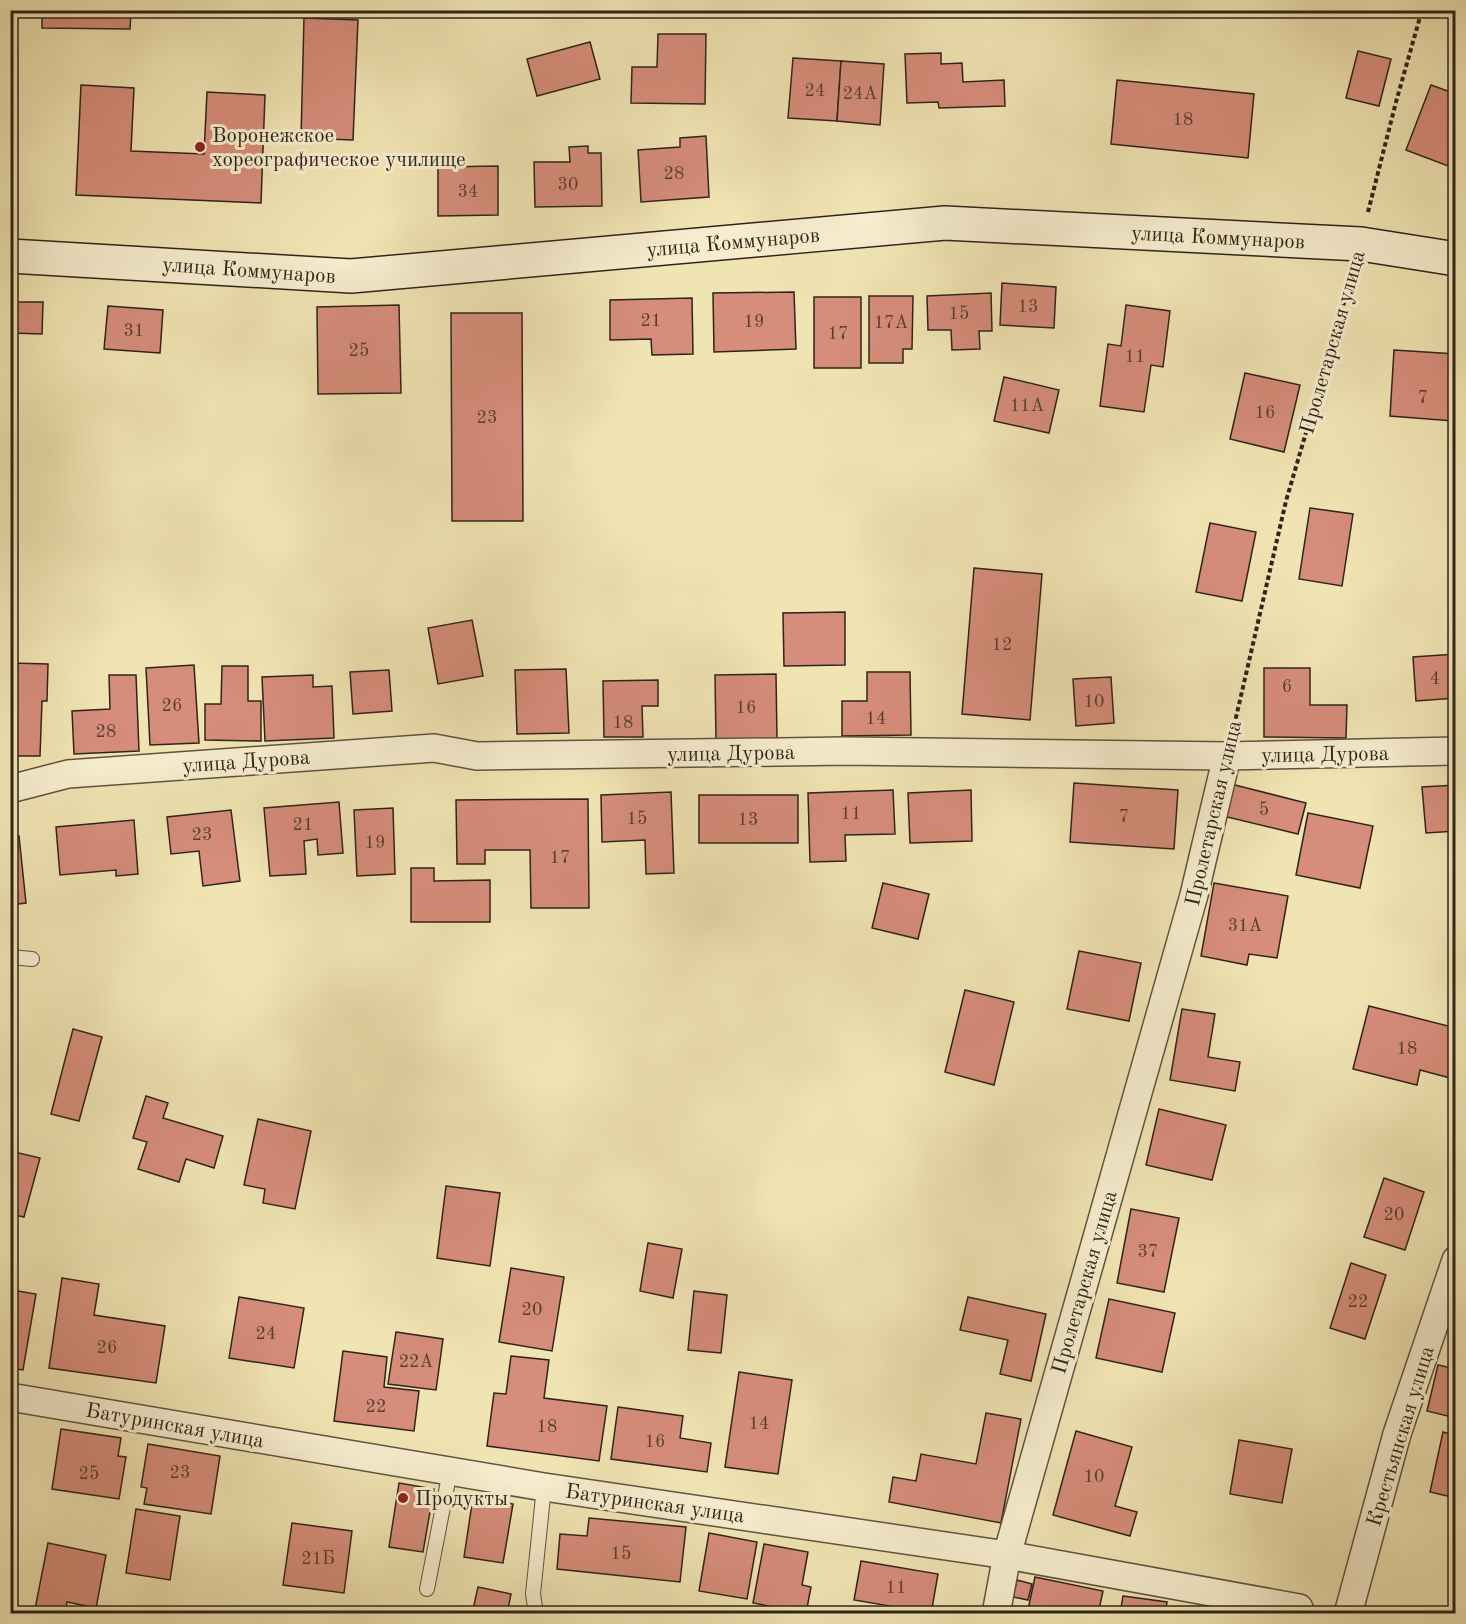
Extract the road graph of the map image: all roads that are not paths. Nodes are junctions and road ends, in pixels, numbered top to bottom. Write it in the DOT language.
graph roads {
  1 [pos="10,256"];
  2 [pos="1455,259"];
  3 [pos="1455,751"];
  4 [pos="1227,756"];
  5 [pos="10,789"];
  6 [pos="10,957"];
  7 [pos="32,959"];
  8 [pos="1455,1260"];
  9 [pos="10,1397"];
  10 [pos="450,1471"];
  11 [pos="544,1487"];
  12 [pos="1006,1555"];
  13 [pos="427,1589"];
  14 [pos="1299,1608"];
  15 [pos="536,1614"];
  16 [pos="996,1614"];
  17 [pos="1348,1614"];
  1 -- 2 [label="street, улица Коммунаров"];
  3 -- 4 [label="street, улица Дурова"];
  4 -- 5 [label="street, улица Дурова"];
  4 -- 12 [label="street, Пролетарская улица"];
  6 -- 7 [label="lane"];
  8 -- 17 [label="street, Крестьянская улица"];
  9 -- 10 [label="street, Батуринская улица"];
  10 -- 11 [label="street, Батуринская улица"];
  10 -- 13 [label="lane"];
  11 -- 12 [label="street, Батуринская улица"];
  11 -- 15 [label="lane"];
  12 -- 14 [label="street, Батуринская улица"];
  12 -- 16 [label="street, Пролетарская улица"];
}
